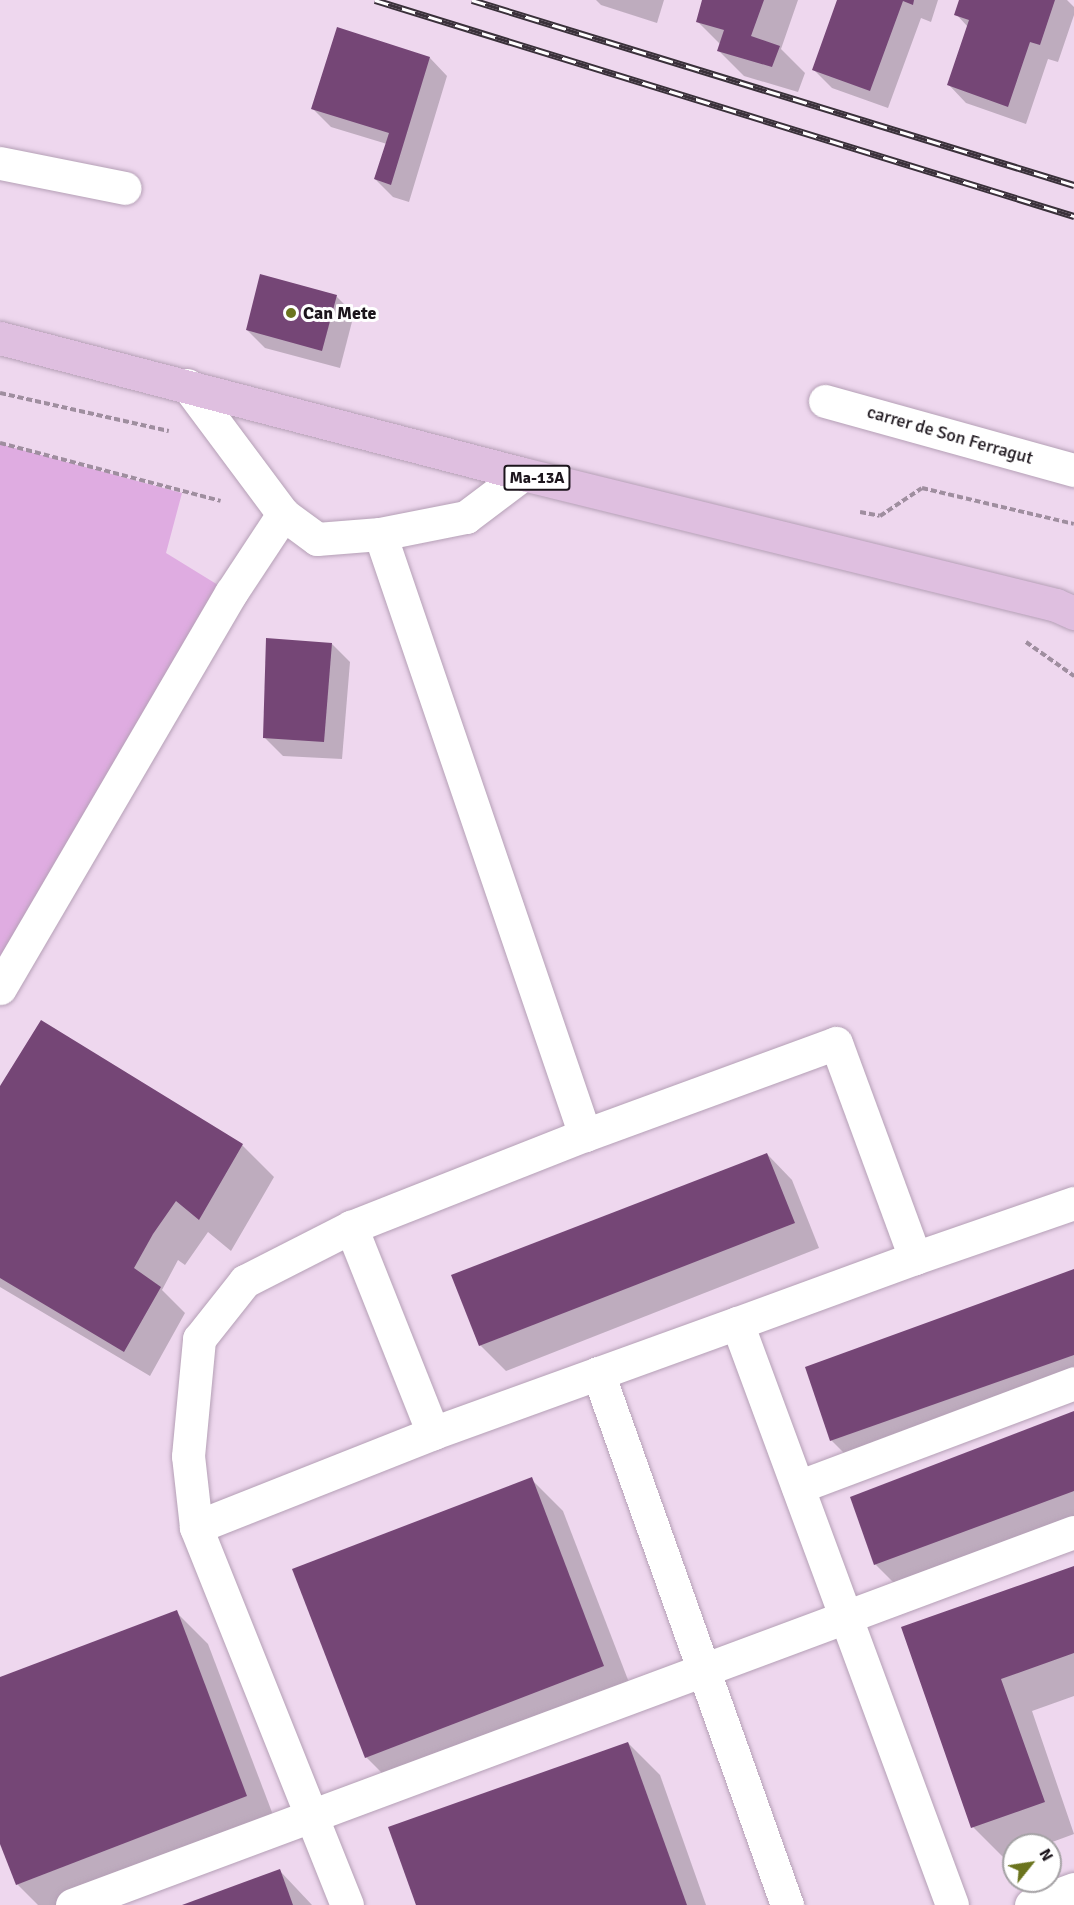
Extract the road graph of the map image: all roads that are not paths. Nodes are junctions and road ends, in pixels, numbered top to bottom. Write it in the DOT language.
graph roads {
  1 [pos="0,163"];
  2 [pos="125,188"];
  3 [pos="0,338"];
  4 [pos="187,385"];
  5 [pos="825,401"];
  6 [pos="1074,470"];
  7 [pos="523,474"];
  8 [pos="283,514"];
  9 [pos="380,534"];
  10 [pos="1074,613"];
  11 [pos="0,988"];
  12 [pos="585,1135"];
  13 [pos="1074,1203"];
  14 [pos="351,1227"];
  15 [pos="915,1258"];
  16 [pos="737,1323"];
  17 [pos="598,1373"];
  18 [pos="1074,1383"];
  19 [pos="433,1432"];
  20 [pos="798,1487"];
  21 [pos="196,1527"];
  22 [pos="1074,1532"];
  23 [pos="845,1617"];
  24 [pos="703,1670"];
  25 [pos="312,1818"];
  26 [pos="1074,1889"];
  27 [pos="72,1905"];
  28 [pos="347,1905"];
  29 [pos="787,1905"];
  30 [pos="952,1905"];
  31 [pos="1031,1905"];
  1 -- 2 [label="street"];
  3 -- 4 [label="main road, Ma-13A"];
  4 -- 7 [label="main road, Ma-13A"];
  4 -- 8 [label="street"];
  5 -- 6 [label="street, carrer de Son Ferragut"];
  7 -- 9 [label="street"];
  7 -- 10 [label="main road, Ma-13A"];
  8 -- 9 [label="street"];
  8 -- 11 [label="street"];
  9 -- 12 [label="street"];
  12 -- 14 [label="street"];
  12 -- 15 [label="street"];
  13 -- 15 [label="street"];
  14 -- 19 [label="street"];
  14 -- 21 [label="street"];
  15 -- 16 [label="street"];
  16 -- 17 [label="street"];
  16 -- 20 [label="street"];
  17 -- 19 [label="street"];
  17 -- 24 [label="street"];
  18 -- 20 [label="street"];
  19 -- 21 [label="street"];
  20 -- 23 [label="street"];
  21 -- 25 [label="street"];
  22 -- 23 [label="street"];
  23 -- 24 [label="street"];
  23 -- 30 [label="street"];
  24 -- 25 [label="street"];
  24 -- 29 [label="street"];
  25 -- 27 [label="street"];
  25 -- 28 [label="street"];
  26 -- 31 [label="street"];
}
